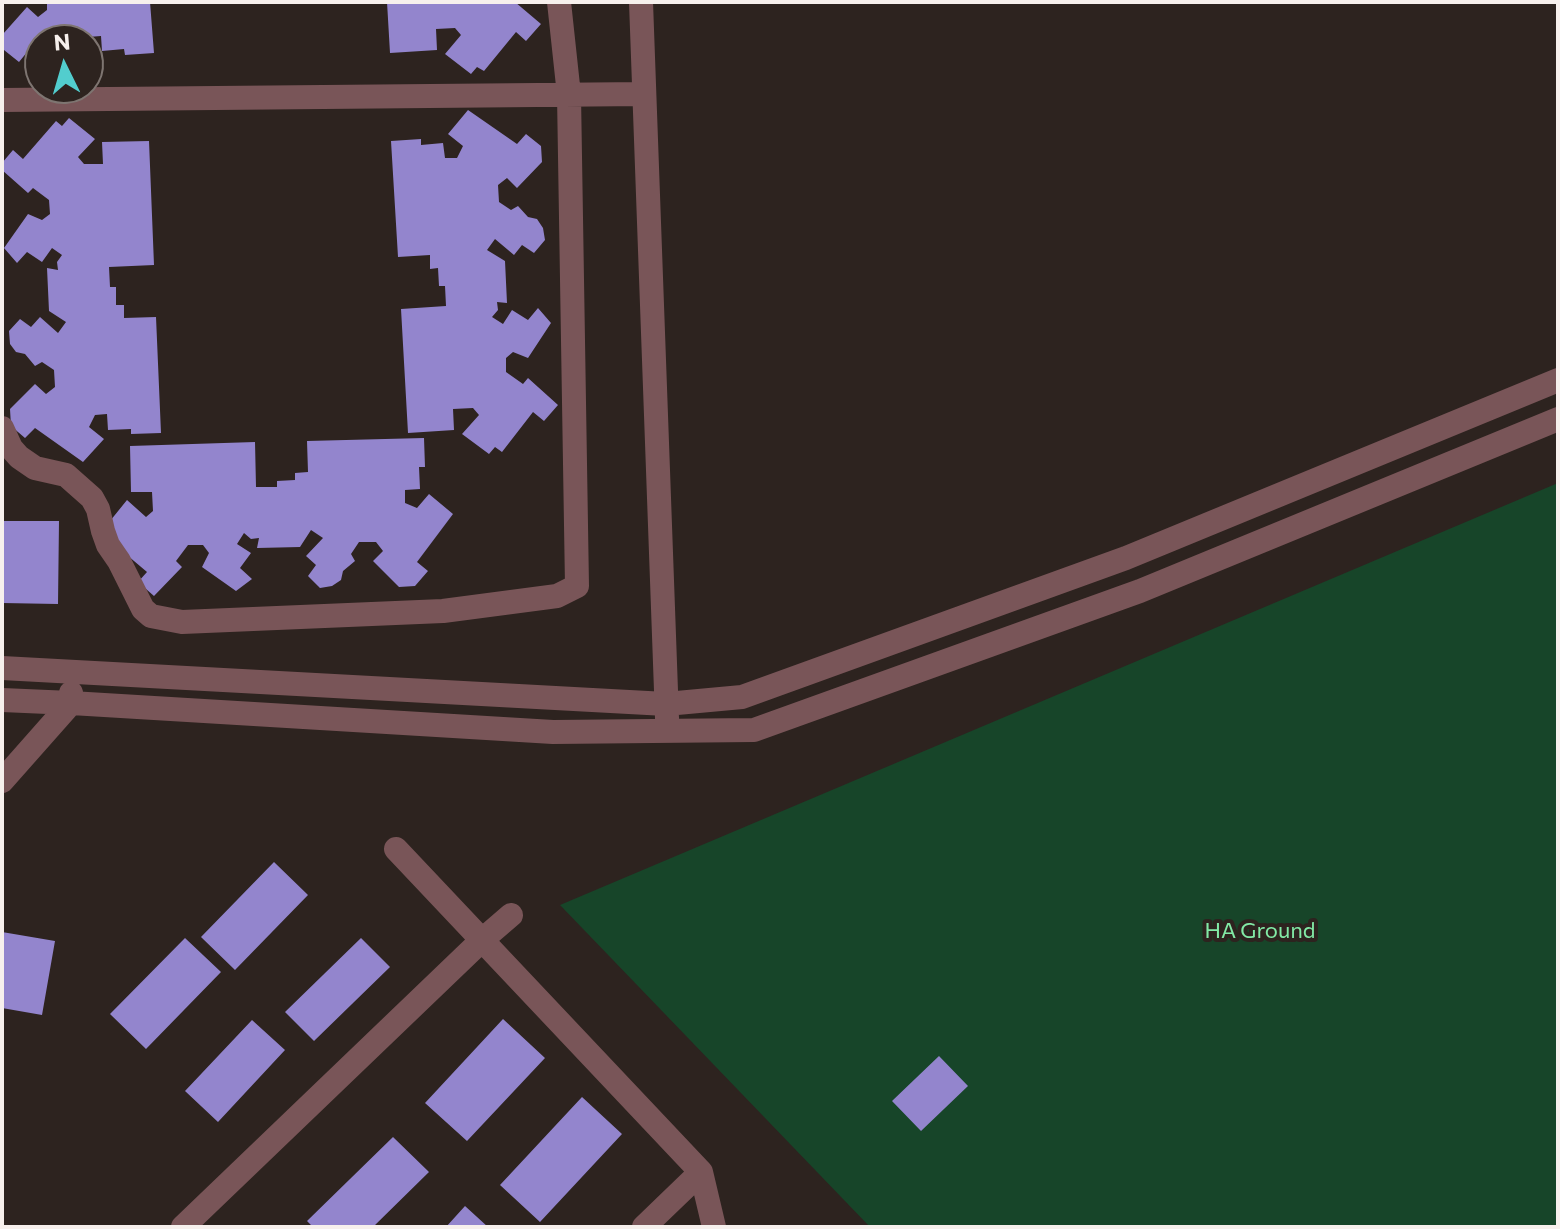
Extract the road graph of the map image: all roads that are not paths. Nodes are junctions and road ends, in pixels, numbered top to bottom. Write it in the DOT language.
graph roads {
  1 [pos="559,2"];
  2 [pos="641,2"];
  3 [pos="644,94"];
  4 [pos="569,95"];
  5 [pos="2,100"];
  6 [pos="1558,380"];
  7 [pos="1558,419"];
  8 [pos="2,428"];
  9 [pos="2,668"];
  10 [pos="73,672"];
  11 [pos="2,700"];
  12 [pos="71,703"];
  13 [pos="666,704"];
  14 [pos="668,733"];
  15 [pos="2,781"];
  16 [pos="396,849"];
  17 [pos="511,915"];
  18 [pos="482,940"];
  19 [pos="701,1172"];
  20 [pos="183,1227"];
  21 [pos="644,1227"];
  22 [pos="714,1227"];
  1 -- 4 [label="street"];
  2 -- 3 [label="street"];
  3 -- 4 [label="street"];
  3 -- 13 [label="street"];
  4 -- 5 [label="street"];
  4 -- 8 [label="street"];
  6 -- 13 [label="street"];
  7 -- 14 [label="street"];
  9 -- 10 [label="street"];
  10 -- 12 [label="street"];
  10 -- 13 [label="street"];
  11 -- 12 [label="street"];
  12 -- 14 [label="street"];
  12 -- 15 [label="street"];
  13 -- 14 [label="street"];
  16 -- 18 [label="street"];
  17 -- 18 [label="street"];
  18 -- 19 [label="street"];
  18 -- 20 [label="street"];
  19 -- 21 [label="street"];
  19 -- 22 [label="street"];
}
